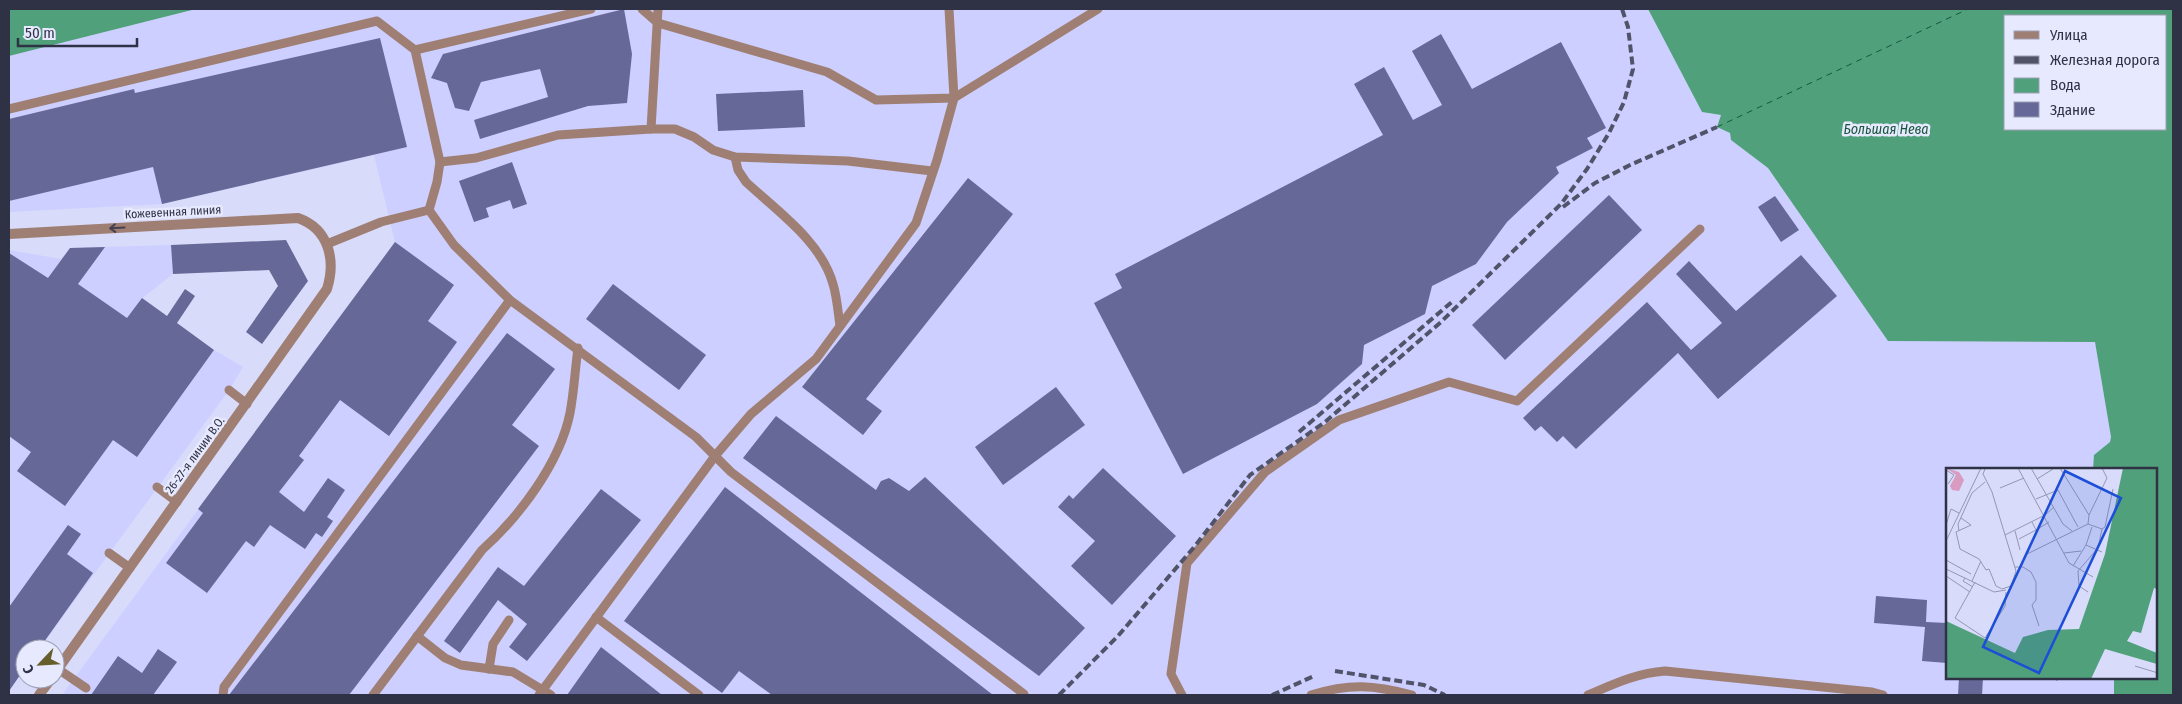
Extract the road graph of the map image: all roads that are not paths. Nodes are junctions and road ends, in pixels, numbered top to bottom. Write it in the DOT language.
graph roads {
  1 [pos="590,9"];
  2 [pos="642,9"];
  3 [pos="658,9"];
  4 [pos="949,9"];
  5 [pos="1098,9"];
  6 [pos="658,23"];
  7 [pos="415,50"];
  8 [pos="954,98"];
  9 [pos="9,109"];
  10 [pos="651,129"];
  11 [pos="735,157"];
  12 [pos="440,162"];
  13 [pos="932,171"];
  14 [pos="429,210"];
  15 [pos="1700,229"];
  16 [pos="9,234"];
  17 [pos="327,244"];
  18 [pos="510,300"];
  19 [pos="840,326"];
  20 [pos="578,348"];
  21 [pos="229,390"];
  22 [pos="247,404"];
  23 [pos="715,456"];
  24 [pos="157,487"];
  25 [pos="177,502"];
  26 [pos="109,553"];
  27 [pos="130,568"];
  28 [pos="596,617"];
  29 [pos="509,620"];
  30 [pos="417,636"];
  31 [pos="65,660"];
  32 [pos="489,669"];
  33 [pos="65,676"];
  34 [pos="86,688"];
  35 [pos="544,693"];
  36 [pos="1024,694"];
  37 [pos="223,695"];
  38 [pos="373,695"];
  39 [pos="699,695"];
  40 [pos="1182,695"];
  41 [pos="1311,695"];
  42 [pos="1412,695"];
  43 [pos="1588,695"];
  44 [pos="1883,695"];
  1 -- 7 [label="lane"];
  2 -- 6 [label="lane"];
  3 -- 6 [label="lane"];
  4 -- 8 [label="lane"];
  5 -- 8 [label="lane"];
  6 -- 8 [label="lane"];
  6 -- 10 [label="lane"];
  7 -- 9 [label="lane"];
  7 -- 12 [label="lane"];
  8 -- 13 [label="lane"];
  10 -- 11 [label="lane"];
  10 -- 12 [label="lane"];
  11 -- 13 [label="lane"];
  11 -- 19 [label="lane"];
  12 -- 14 [label="lane"];
  13 -- 19 [label="lane"];
  14 -- 17 [label="lane"];
  14 -- 18 [label="lane"];
  15 -- 40 [label="lane"];
  17 -- 16 [label="street, Кожевенная линия, one-way"];
  17 -- 22 [label="street, 26-27-я линии В.О."];
  18 -- 20 [label="lane"];
  18 -- 37 [label="lane"];
  19 -- 23 [label="lane"];
  20 -- 23 [label="lane"];
  20 -- 30 [label="lane"];
  21 -- 22 [label="lane"];
  22 -- 25 [label="street, 26-27-я линии В.О."];
  23 -- 28 [label="lane"];
  23 -- 36 [label="lane"];
  24 -- 25 [label="lane"];
  25 -- 27 [label="street, 26-27-я линии В.О."];
  26 -- 27 [label="lane"];
  27 -- 31 [label="street, 26-27-я линии В.О."];
  28 -- 35 [label="lane"];
  28 -- 39 [label="lane"];
  29 -- 32 [label="lane"];
  30 -- 32 [label="lane"];
  30 -- 38 [label="lane"];
  32 -- 35 [label="lane"];
  33 -- 34 [label="lane"];
  41 -- 42 [label="lane"];
  43 -- 44 [label="lane"];
}
